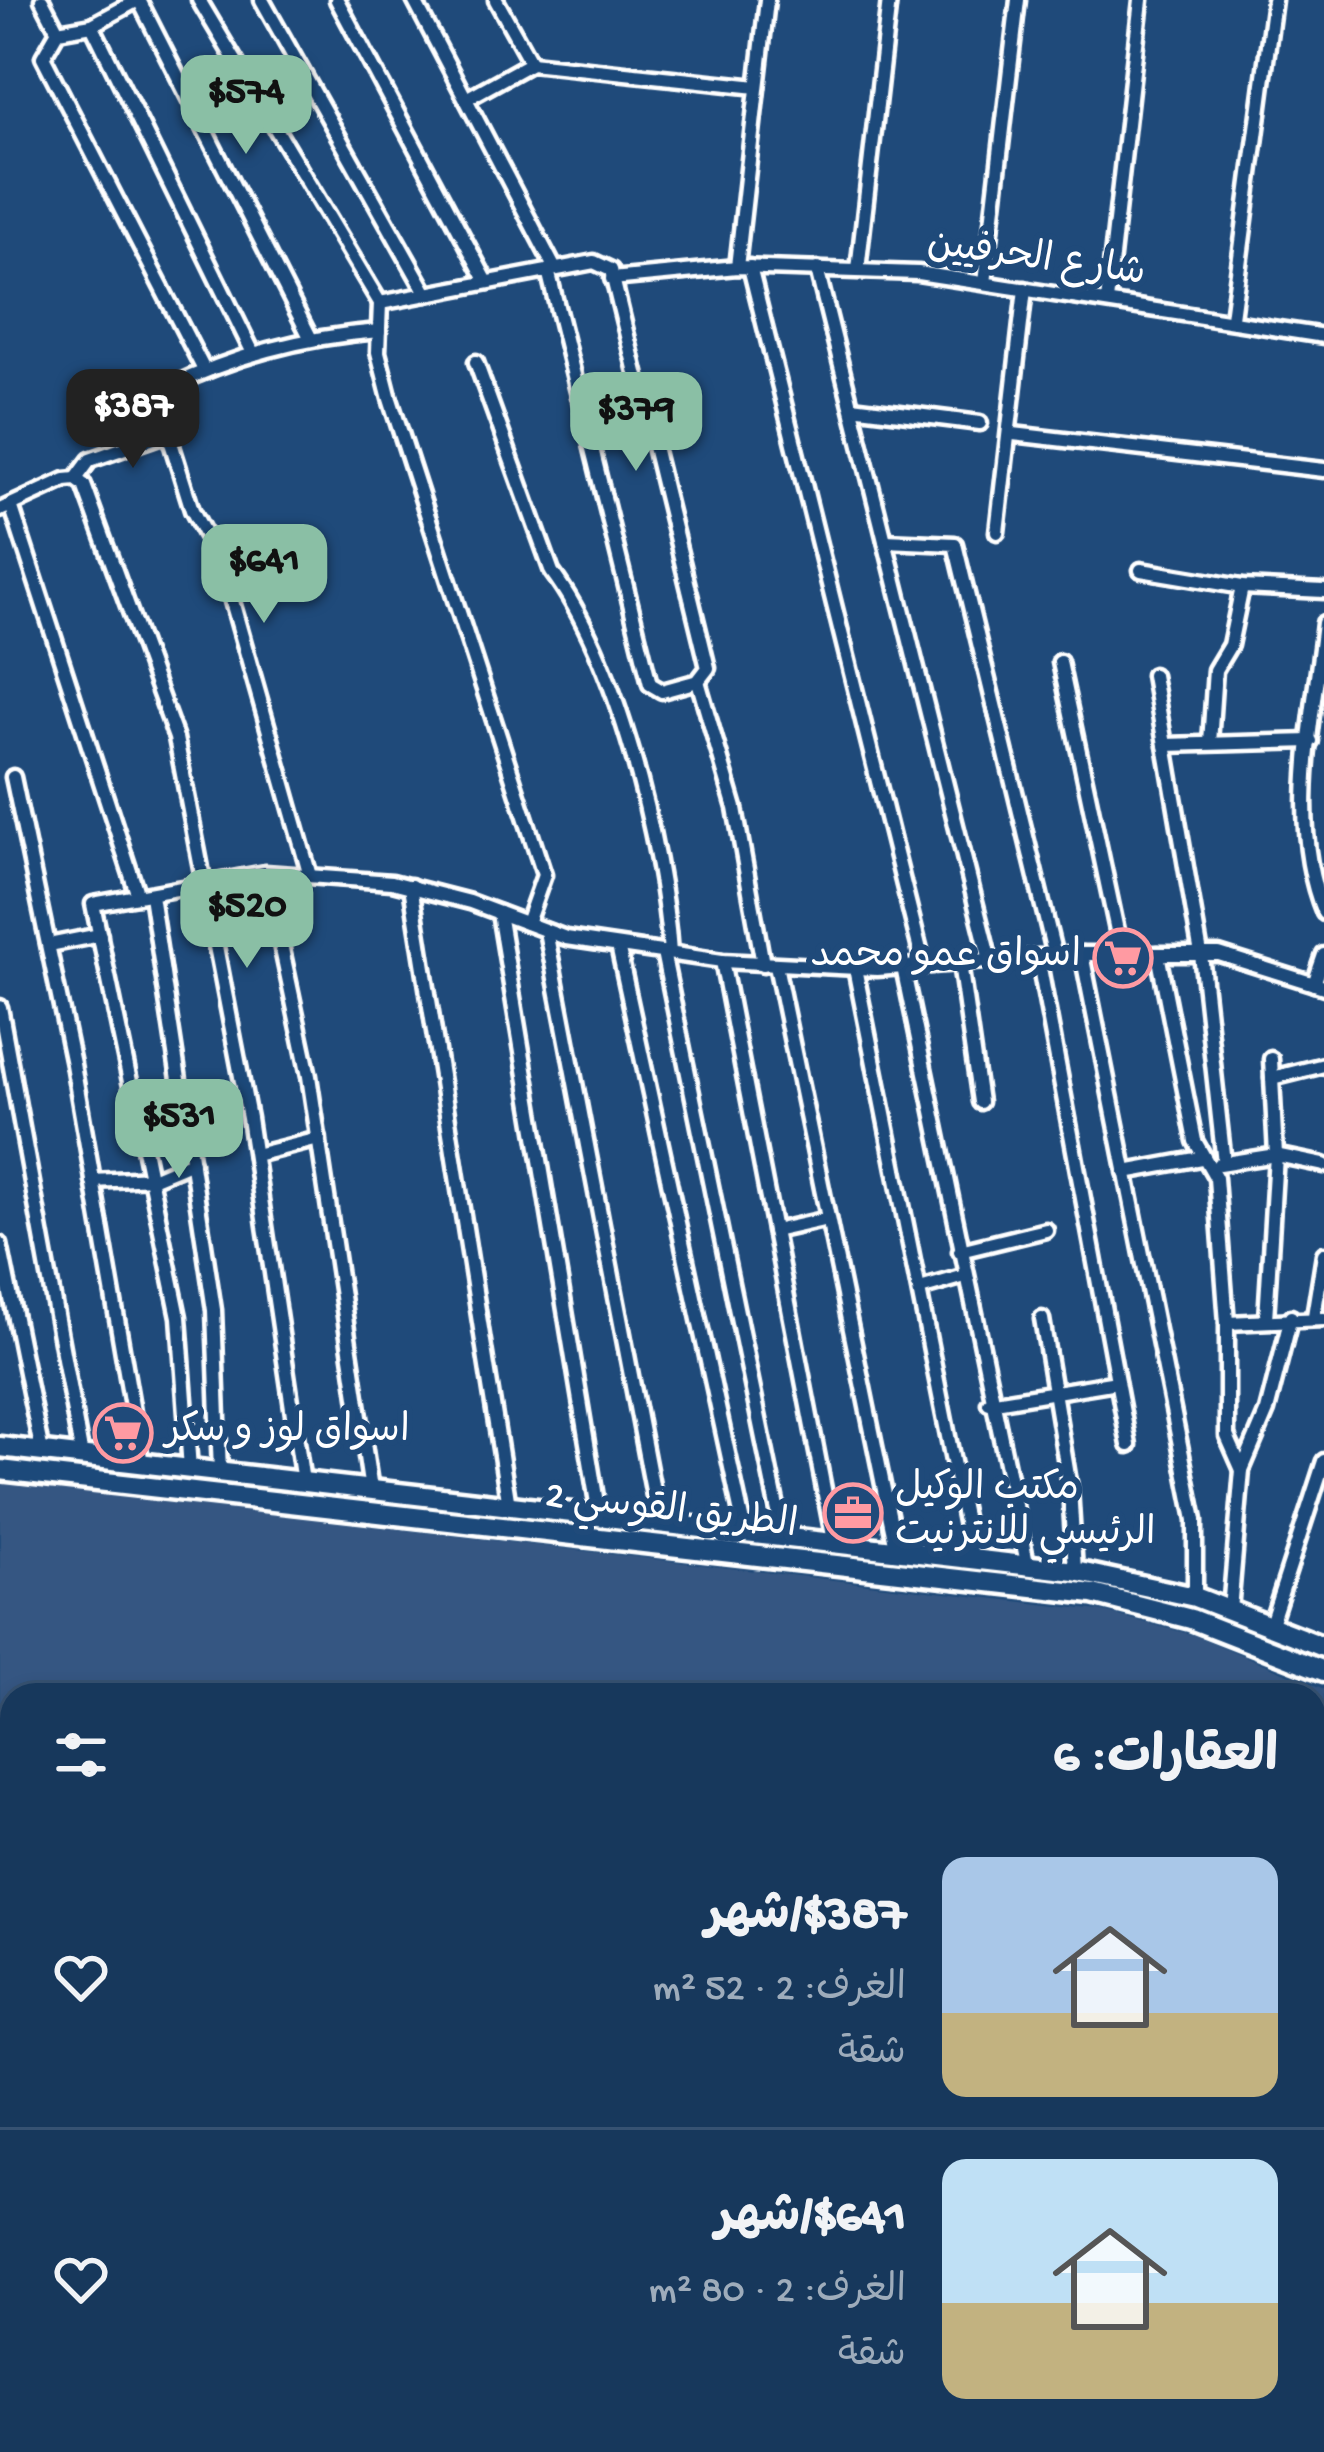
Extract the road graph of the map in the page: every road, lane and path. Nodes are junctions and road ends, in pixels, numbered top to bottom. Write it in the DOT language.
graph roads {
  1 [pos="42,0"];
  2 [pos="200,0"];
  3 [pos="262,0"];
  4 [pos="337,0"];
  5 [pos="414,0"];
  6 [pos="496,0"];
  7 [pos="767,0"];
  8 [pos="889,0"];
  9 [pos="1018,0"];
  10 [pos="1141,0"];
  11 [pos="1274,0"];
  12 [pos="132,2"];
  13 [pos="92,25"];
  14 [pos="58,31"];
  15 [pos="531,63"];
  16 [pos="757,87"];
  17 [pos="466,99"];
  18 [pos="744,267"];
  19 [pos="817,269"];
  20 [pos="552,270"];
  21 [pos="858,270"];
  22 [pos="612,279"];
  23 [pos="487,283"];
  24 [pos="985,283"];
  25 [pos="1025,289"];
  26 [pos="427,294"];
  27 [pos="1107,301"];
  28 [pos="380,303"];
  29 [pos="1232,318"];
  30 [pos="379,331"];
  31 [pos="1324,336"];
  32 [pos="310,337"];
  33 [pos="253,353"];
  34 [pos="476,362"];
  35 [pos="204,370"];
  36 [pos="852,407"];
  37 [pos="980,423"];
  38 [pos="168,433"];
  39 [pos="1012,434"];
  40 [pos="1324,470"];
  41 [pos="76,479"];
  42 [pos="5,508"];
  43 [pos="998,532"];
  44 [pos="885,541"];
  45 [pos="1141,570"];
  46 [pos="1242,587"];
  47 [pos="1324,591"];
  48 [pos="1324,623"];
  49 [pos="1060,662"];
  50 [pos="1153,675"];
  51 [pos="698,681"];
  52 [pos="1312,741"];
  53 [pos="1210,743"];
  54 [pos="1165,745"];
  55 [pos="14,777"];
  56 [pos="266,874"];
  57 [pos="310,876"];
  58 [pos="207,885"];
  59 [pos="411,886"];
  60 [pos="145,896"];
  61 [pos="499,913"];
  62 [pos="1324,913"];
  63 [pos="527,923"];
  64 [pos="546,931"];
  65 [pos="100,935"];
  66 [pos="49,945"];
  67 [pos="618,946"];
  68 [pos="666,953"];
  69 [pos="1082,954"];
  70 [pos="1122,954"];
  71 [pos="1159,954"];
  72 [pos="1201,954"];
  73 [pos="1324,955"];
  74 [pos="1055,956"];
  75 [pos="1038,957"];
  76 [pos="722,961"];
  77 [pos="991,961"];
  78 [pos="960,963"];
  79 [pos="769,964"];
  80 [pos="924,966"];
  81 [pos="856,968"];
  82 [pos="902,968"];
  83 [pos="1319,985"];
  84 [pos="0,1006"];
  85 [pos="1271,1059"];
  86 [pos="1324,1065"];
  87 [pos="1272,1078"];
  88 [pos="980,1102"];
  89 [pos="319,1139"];
  90 [pos="1276,1154"];
  91 [pos="255,1156"];
  92 [pos="192,1162"];
  93 [pos="1204,1162"];
  94 [pos="1224,1163"];
  95 [pos="1324,1165"];
  96 [pos="1125,1172"];
  97 [pos="154,1178"];
  98 [pos="94,1180"];
  99 [pos="828,1219"];
  100 [pos="1046,1230"];
  101 [pos="774,1231"];
  102 [pos="0,1244"];
  103 [pos="960,1250"];
  104 [pos="1324,1254"];
  105 [pos="965,1276"];
  106 [pos="920,1289"];
  107 [pos="1291,1317"];
  108 [pos="1266,1318"];
  109 [pos="1319,1318"];
  110 [pos="1042,1319"];
  111 [pos="1227,1323"];
  112 [pos="1117,1382"];
  113 [pos="1053,1393"];
  114 [pos="989,1403"];
  115 [pos="1129,1445"];
  116 [pos="0,1447"];
  117 [pos="42,1452"];
  118 [pos="82,1457"];
  119 [pos="1324,1461"];
  120 [pos="142,1464"];
  121 [pos="190,1469"];
  122 [pos="0,1470"];
  123 [pos="1242,1470"];
  124 [pos="220,1473"];
  125 [pos="302,1482"];
  126 [pos="371,1490"];
  127 [pos="504,1505"];
  128 [pos="534,1508"];
  129 [pos="599,1516"];
  130 [pos="659,1522"];
  131 [pos="496,1526"];
  132 [pos="530,1530"];
  133 [pos="746,1532"];
  134 [pos="783,1536"];
  135 [pos="834,1541"];
  136 [pos="896,1548"];
  137 [pos="972,1557"];
  138 [pos="1027,1563"];
  139 [pos="1076,1570"];
  140 [pos="1195,1598"];
  141 [pos="1230,1610"];
  142 [pos="1271,1624"];
  143 [pos="1324,1647"];
  144 [pos="1324,1671"];
  1 -- 14 [label="street"];
  2 -- 28 [label="street"];
  3 -- 26 [label="street"];
  4 -- 23 [label="street"];
  5 -- 17 [label="street"];
  6 -- 15 [label="street"];
  7 -- 16 [label="street"];
  8 -- 21 [label="street"];
  9 -- 24 [label="street"];
  10 -- 27 [label="street"];
  11 -- 29 [label="street"];
  12 -- 13 [label="street"];
  12 -- 32 [label="street"];
  13 -- 14 [label="street"];
  13 -- 33 [label="street"];
  14 -- 35 [label="street"];
  15 -- 16 [label="street"];
  15 -- 17 [label="street"];
  16 -- 18 [label="street"];
  17 -- 20 [label="street"];
  18 -- 19 [label="street, شارع الحرفيين"];
  18 -- 22 [label="street, شارع الحرفيين"];
  18 -- 80 [label="street"];
  19 -- 21 [label="street, شارع الحرفيين"];
  19 -- 36 [label="street"];
  20 -- 22 [label="street, شارع الحرفيين"];
  20 -- 23 [label="street"];
  20 -- 51 [label="street"];
  21 -- 24 [label="street, شارع الحرفيين"];
  22 -- 51 [label="street"];
  23 -- 26 [label="street"];
  24 -- 25 [label="street, شارع الحرفيين"];
  25 -- 27 [label="street, شارع الحرفيين"];
  25 -- 39 [label="street"];
  26 -- 28 [label="street"];
  27 -- 29 [label="street, شارع الحرفيين"];
  28 -- 30 [label="street"];
  29 -- 31 [label="street, شارع الحرفيين"];
  30 -- 32 [label="street"];
  30 -- 63 [label="street"];
  32 -- 33 [label="street"];
  33 -- 35 [label="street"];
  34 -- 68 [label="street"];
  35 -- 38 [label="street"];
  36 -- 37 [label="street"];
  36 -- 44 [label="street"];
  38 -- 41 [label="street"];
  38 -- 57 [label="street"];
  39 -- 40 [label="street"];
  39 -- 43 [label="street"];
  41 -- 42 [label="street"];
  41 -- 58 [label="street"];
  42 -- 60 [label="street"];
  44 -- 74 [label="street"];
  44 -- 77 [label="street"];
  45 -- 46 [label="street"];
  46 -- 47 [label="street"];
  46 -- 53 [label="street"];
  48 -- 52 [label="street"];
  49 -- 70 [label="street"];
  50 -- 54 [label="street"];
  51 -- 79 [label="street"];
  52 -- 53 [label="street"];
  52 -- 62 [label="street"];
  53 -- 54 [label="street"];
  54 -- 72 [label="street"];
  55 -- 66 [label="street"];
  56 -- 57 [label="street"];
  56 -- 58 [label="street"];
  56 -- 89 [label="street"];
  57 -- 59 [label="street"];
  58 -- 60 [label="street"];
  58 -- 91 [label="street"];
  59 -- 61 [label="street"];
  59 -- 127 [label="street"];
  60 -- 65 [label="street"];
  60 -- 92 [label="street"];
  61 -- 63 [label="street"];
  61 -- 129 [label="street"];
  63 -- 64 [label="street"];
  64 -- 67 [label="street"];
  64 -- 130 [label="street"];
  65 -- 66 [label="street"];
  65 -- 97 [label="street"];
  66 -- 98 [label="street"];
  67 -- 68 [label="street"];
  67 -- 133 [label="street"];
  68 -- 76 [label="street"];
  68 -- 134 [label="street"];
  69 -- 70 [label="street"];
  69 -- 74 [label="street"];
  69 -- 96 [label="street"];
  70 -- 71 [label="street"];
  71 -- 72 [label="street"];
  71 -- 93 [label="street"];
  72 -- 83 [label="street"];
  72 -- 94 [label="street"];
  73 -- 83 [label="street"];
  74 -- 75 [label="street"];
  75 -- 77 [label="street"];
  75 -- 112 [label="street"];
  76 -- 79 [label="street"];
  76 -- 101 [label="street"];
  77 -- 78 [label="street"];
  78 -- 80 [label="street"];
  78 -- 88 [label="street"];
  79 -- 81 [label="street"];
  79 -- 99 [label="street"];
  80 -- 82 [label="street"];
  81 -- 82 [label="street"];
  81 -- 106 [label="street"];
  82 -- 103 [label="street"];
  84 -- 118 [label="street"];
  85 -- 87 [label="street"];
  86 -- 87 [label="street"];
  87 -- 90 [label="street"];
  89 -- 91 [label="street"];
  89 -- 126 [label="street"];
  90 -- 94 [label="street"];
  90 -- 95 [label="street"];
  90 -- 108 [label="street"];
  91 -- 125 [label="street"];
  92 -- 97 [label="street"];
  92 -- 124 [label="street"];
  93 -- 94 [label="street"];
  93 -- 96 [label="street"];
  93 -- 111 [label="street"];
  96 -- 140 [label="street"];
  97 -- 98 [label="street"];
  97 -- 121 [label="street"];
  98 -- 120 [label="street"];
  99 -- 101 [label="street"];
  99 -- 136 [label="street"];
  100 -- 103 [label="street"];
  101 -- 135 [label="street"];
  102 -- 117 [label="street"];
  103 -- 105 [label="street"];
  104 -- 109 [label="street"];
  105 -- 106 [label="street"];
  105 -- 114 [label="street"];
  106 -- 137 [label="street"];
  107 -- 108 [label="street"];
  107 -- 109 [label="street"];
  107 -- 123 [label="street"];
  108 -- 111 [label="street"];
  110 -- 113 [label="street"];
  111 -- 123 [label="street"];
  112 -- 113 [label="street"];
  112 -- 115 [label="street"];
  113 -- 114 [label="street"];
  113 -- 139 [label="street"];
  114 -- 138 [label="street"];
  116 -- 117 [label="highway, الطريق القوسي 2"];
  117 -- 118 [label="highway, الطريق القوسي 2"];
  118 -- 120 [label="highway, الطريق القوسي 2"];
  119 -- 142 [label="street"];
  120 -- 121 [label="highway, الطريق القوسي 2"];
  121 -- 124 [label="highway, الطريق القوسي 2"];
  122 -- 131 [label="highway, الطريق القوسي 2"];
  123 -- 141 [label="street"];
  124 -- 125 [label="highway, الطريق القوسي 2"];
  125 -- 126 [label="highway, الطريق القوسي 2"];
  126 -- 127 [label="highway, الطريق القوسي 2"];
  127 -- 128 [label="highway, الطريق القوسي 2"];
  127 -- 131 [label="highway"];
  128 -- 129 [label="highway, الطريق القوسي 2"];
  128 -- 132 [label="highway"];
  129 -- 130 [label="highway, الطريق القوسي 2"];
  130 -- 133 [label="highway, الطريق القوسي 2"];
  131 -- 132 [label="highway, الطريق القوسي 2"];
  132 -- 144 [label="highway, الطريق القوسي 2"];
  133 -- 134 [label="highway, الطريق القوسي 2"];
  134 -- 135 [label="highway, الطريق القوسي 2"];
  135 -- 136 [label="highway, الطريق القوسي 2"];
  136 -- 137 [label="highway, الطريق القوسي 2"];
  137 -- 138 [label="highway, الطريق القوسي 2"];
  138 -- 139 [label="highway, الطريق القوسي 2"];
  139 -- 140 [label="highway, الطريق القوسي 2"];
  140 -- 141 [label="highway, الطريق القوسي 2"];
  141 -- 142 [label="highway, الطريق القوسي 2"];
  142 -- 143 [label="highway, الطريق القوسي 2"];
}
